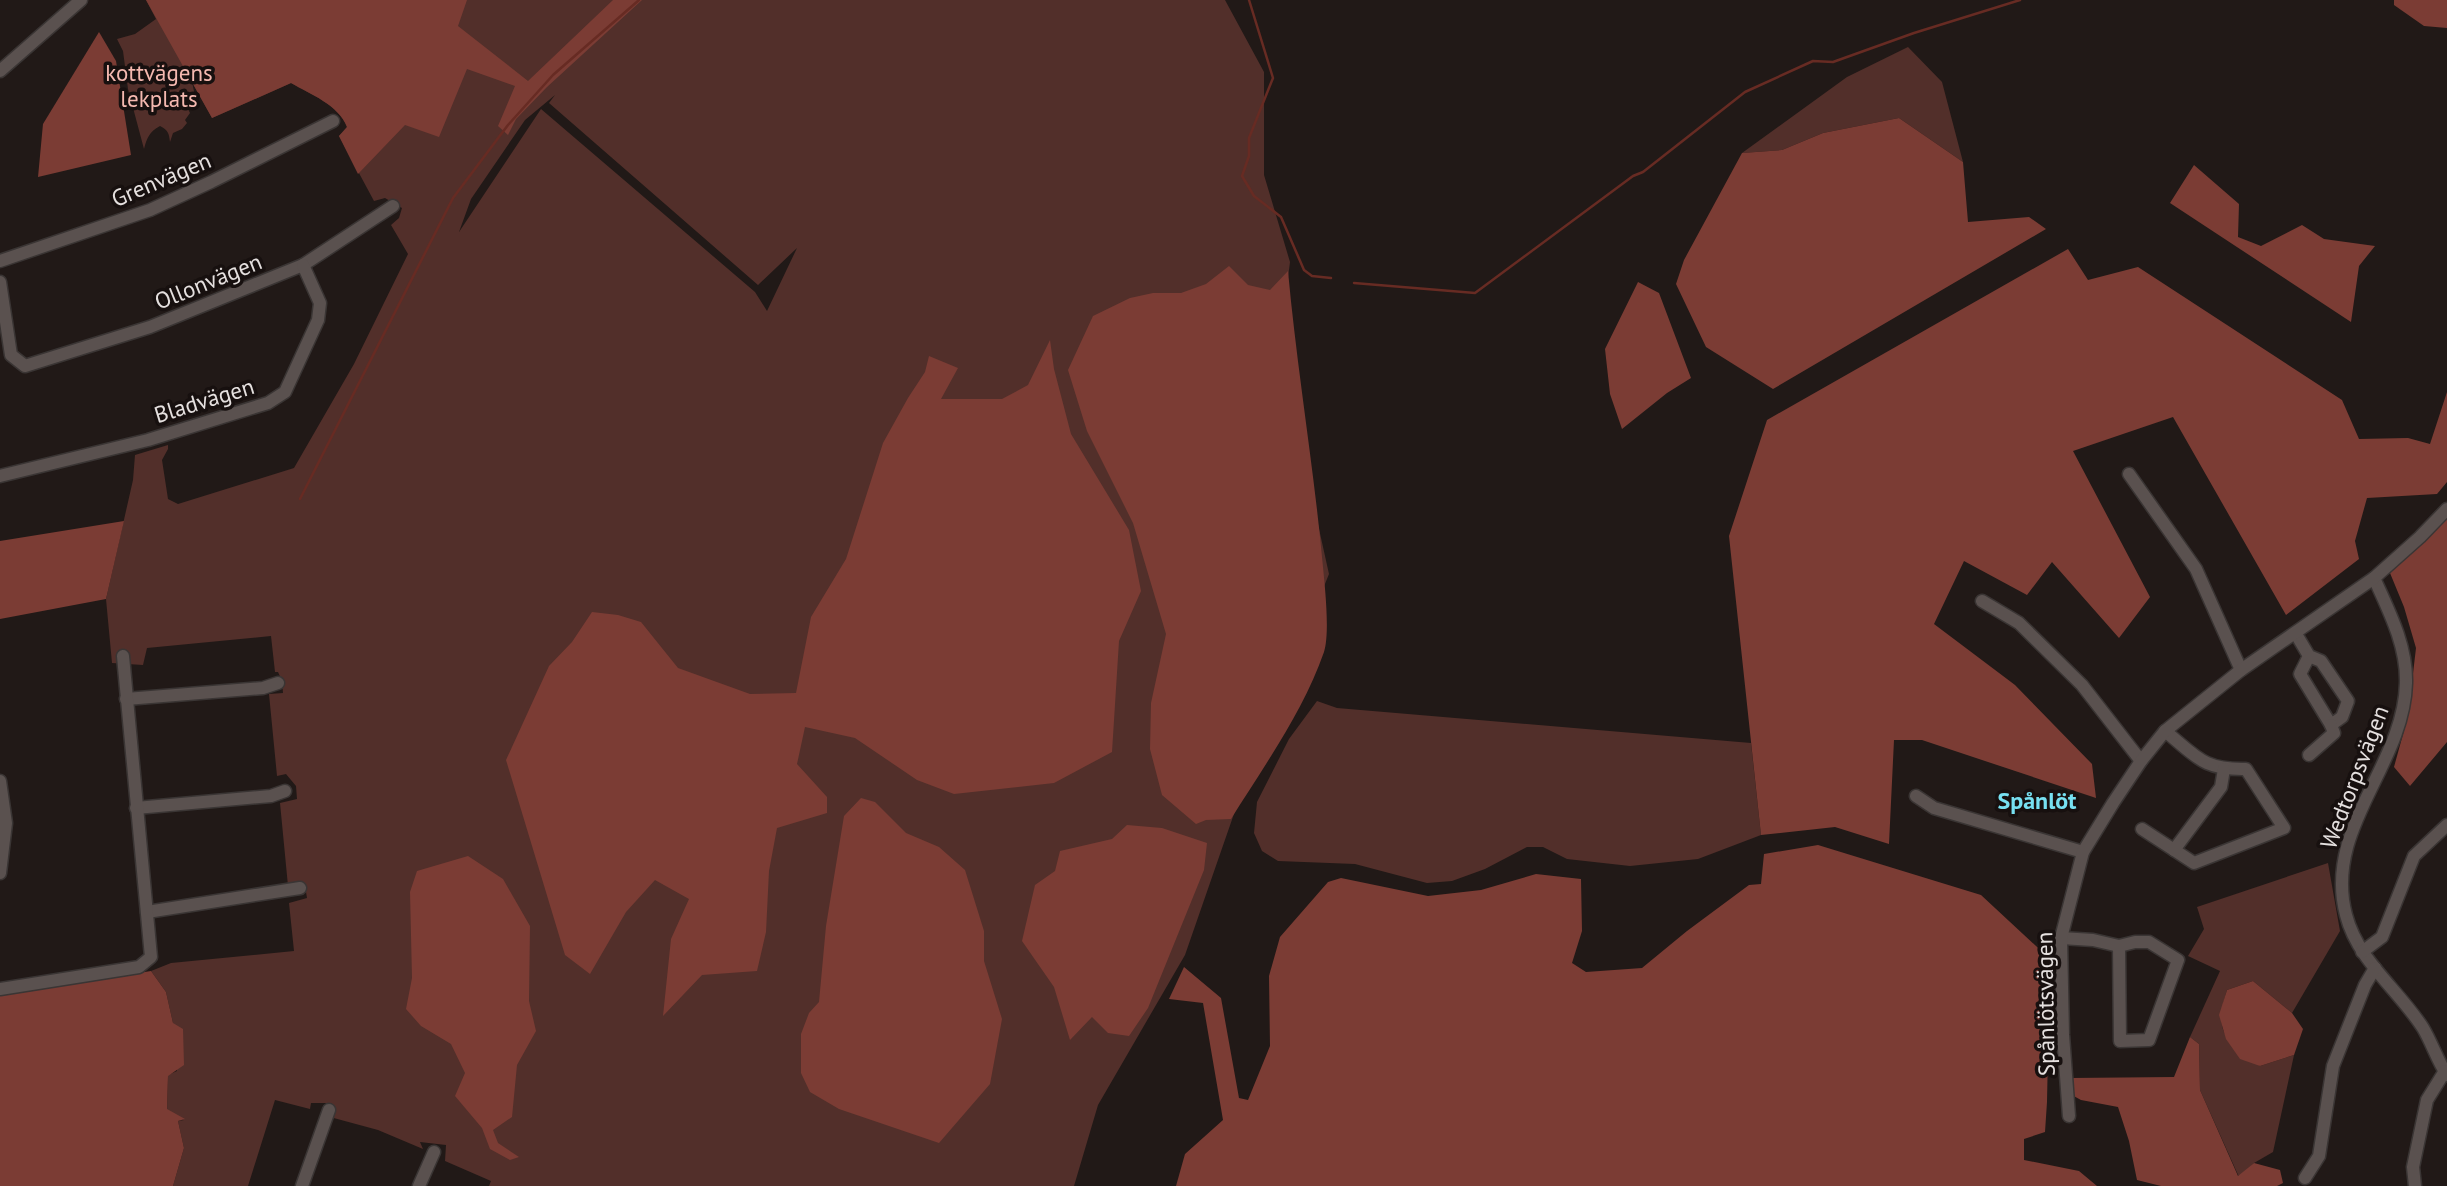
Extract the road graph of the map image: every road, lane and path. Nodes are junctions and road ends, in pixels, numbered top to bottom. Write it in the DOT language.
graph roads {
  1 [pos="81,0"];
  2 [pos="0,71"];
  3 [pos="332,121"];
  4 [pos="393,206"];
  5 [pos="0,261"];
  6 [pos="303,265"];
  7 [pos="0,282"];
  8 [pos="2129,474"];
  9 [pos="0,476"];
  10 [pos="2447,509"];
  11 [pos="2374,578"];
  12 [pos="1982,601"];
  13 [pos="2296,634"];
  14 [pos="123,656"];
  15 [pos="2309,656"];
  16 [pos="2241,670"];
  17 [pos="278,683"];
  18 [pos="126,699"];
  19 [pos="2331,725"];
  20 [pos="2165,732"];
  21 [pos="2239,755"];
  22 [pos="2309,755"];
  23 [pos="2141,761"];
  24 [pos="2224,769"];
  25 [pos="2246,769"];
  26 [pos="0,781"];
  27 [pos="285,791"];
  28 [pos="1916,796"];
  29 [pos="136,808"];
  30 [pos="2447,825"];
  31 [pos="2142,829"];
  32 [pos="2174,850"];
  33 [pos="2083,852"];
  34 [pos="0,873"];
  35 [pos="300,888"];
  36 [pos="147,912"];
  37 [pos="2061,938"];
  38 [pos="2119,946"];
  39 [pos="2362,952"];
  40 [pos="2375,968"];
  41 [pos="0,989"];
  42 [pos="2446,1073"];
  43 [pos="329,1110"];
  44 [pos="2069,1116"];
  45 [pos="434,1152"];
  46 [pos="2305,1178"];
  47 [pos="302,1186"];
  48 [pos="419,1186"];
  49 [pos="2415,1186"];
  1 -- 2 [label="street"];
  3 -- 5 [label="street, Grenvägen"];
  4 -- 6 [label="street, Ollonvägen"];
  6 -- 7 [label="street, Ollonvägen"];
  6 -- 9 [label="street, Bladvägen"];
  8 -- 16 [label="street"];
  10 -- 11 [label="street, Spånlötsvägen"];
  11 -- 13 [label="street, Spånlötsvägen"];
  11 -- 39 [label="street, Wedtorpsvägen"];
  12 -- 23 [label="street"];
  13 -- 15 [label="street"];
  13 -- 16 [label="street, Spånlötsvägen"];
  14 -- 18 [label="street"];
  15 -- 19 [label="street"];
  15 -- 19 [label="street"];
  16 -- 20 [label="street, Spånlötsvägen"];
  17 -- 18 [label="street"];
  18 -- 29 [label="street"];
  19 -- 22 [label="street"];
  20 -- 23 [label="street, Spånlötsvägen"];
  20 -- 24 [label="street"];
  21 -- 25 [label="street"];
  23 -- 33 [label="street, Spånlötsvägen"];
  24 -- 25 [label="street"];
  24 -- 32 [label="street"];
  25 -- 32 [label="street"];
  26 -- 34 [label="street"];
  27 -- 29 [label="street"];
  28 -- 33 [label="street"];
  29 -- 36 [label="street"];
  30 -- 39 [label="street"];
  31 -- 32 [label="street"];
  33 -- 37 [label="street, Spånlötsvägen"];
  35 -- 36 [label="street"];
  36 -- 41 [label="street"];
  37 -- 38 [label="street"];
  37 -- 44 [label="street, Spånlötsvägen"];
  38 -- 38 [label="street"];
  39 -- 40 [label="street, Wedtorpsvägen"];
  40 -- 42 [label="street, Wedtorpsvägen"];
  40 -- 46 [label="street"];
  42 -- 49 [label="street, Wedtorpsvägen"];
  43 -- 47 [label="street"];
  45 -- 48 [label="street"];
}
